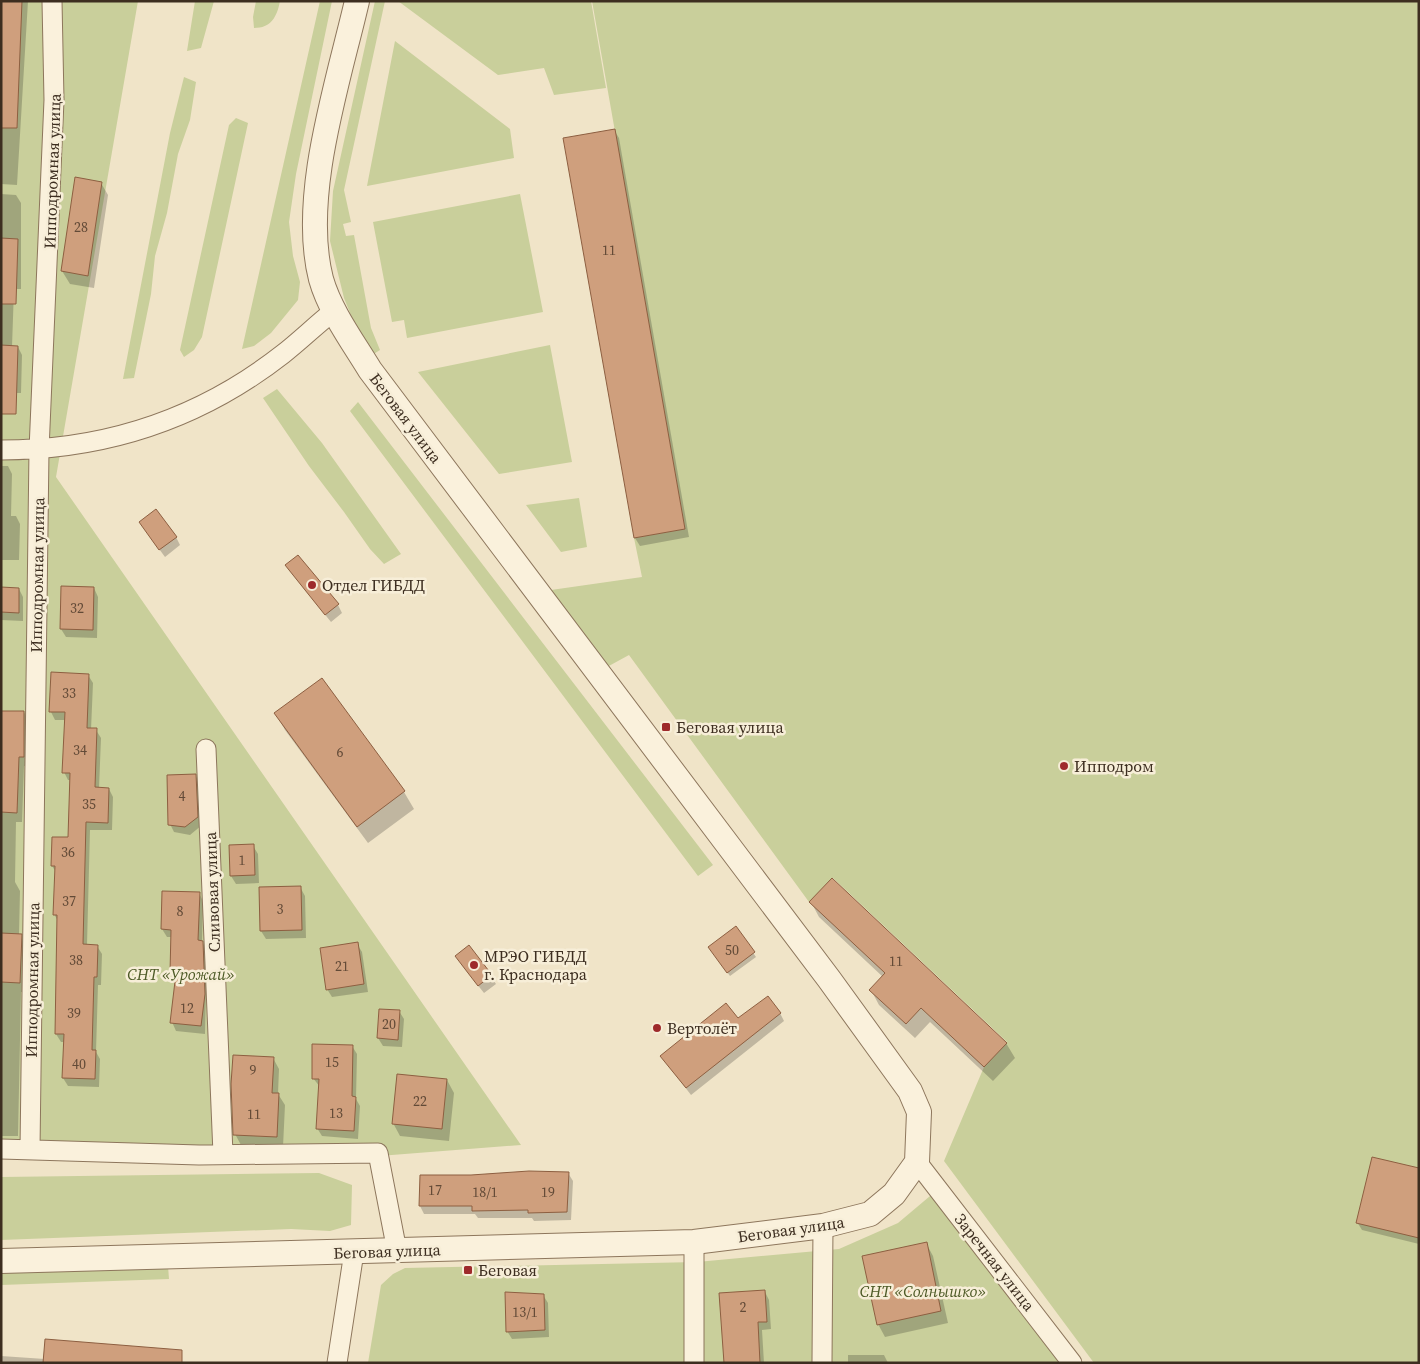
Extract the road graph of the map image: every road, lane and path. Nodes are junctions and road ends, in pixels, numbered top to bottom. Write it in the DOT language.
graph roads {
  1 [pos="52,1"];
  2 [pos="357,1"];
  3 [pos="335,310"];
  4 [pos="1,450"];
  5 [pos="39,450"];
  6 [pos="206,749"];
  7 [pos="1,1149"];
  8 [pos="30,1150"];
  9 [pos="223,1154"];
  10 [pos="917,1162"];
  11 [pos="823,1226"];
  12 [pos="694,1242"];
  13 [pos="397,1251"];
  14 [pos="354,1252"];
  15 [pos="1,1261"];
  16 [pos="336,1363"];
  17 [pos="694,1363"];
  18 [pos="822,1363"];
  19 [pos="1072,1363"];
  1 -- 5 [label="street, Ипподромная улица"];
  2 -- 3 [label="street, Беговая улица"];
  3 -- 5 [label="street"];
  3 -- 10 [label="street, Беговая улица"];
  4 -- 5 [label="street"];
  5 -- 8 [label="street, Ипподромная улица"];
  6 -- 9 [label="street, Сливовая улица"];
  7 -- 8 [label="street"];
  8 -- 9 [label="street"];
  9 -- 13 [label="street"];
  10 -- 11 [label="street, Беговая улица"];
  10 -- 19 [label="street, Заречная улица"];
  11 -- 12 [label="street, Беговая улица"];
  11 -- 18 [label="street"];
  12 -- 13 [label="street, Беговая улица"];
  12 -- 17 [label="street"];
  13 -- 14 [label="street, Беговая улица"];
  14 -- 15 [label="street, Беговая улица"];
  14 -- 16 [label="street"];
}
